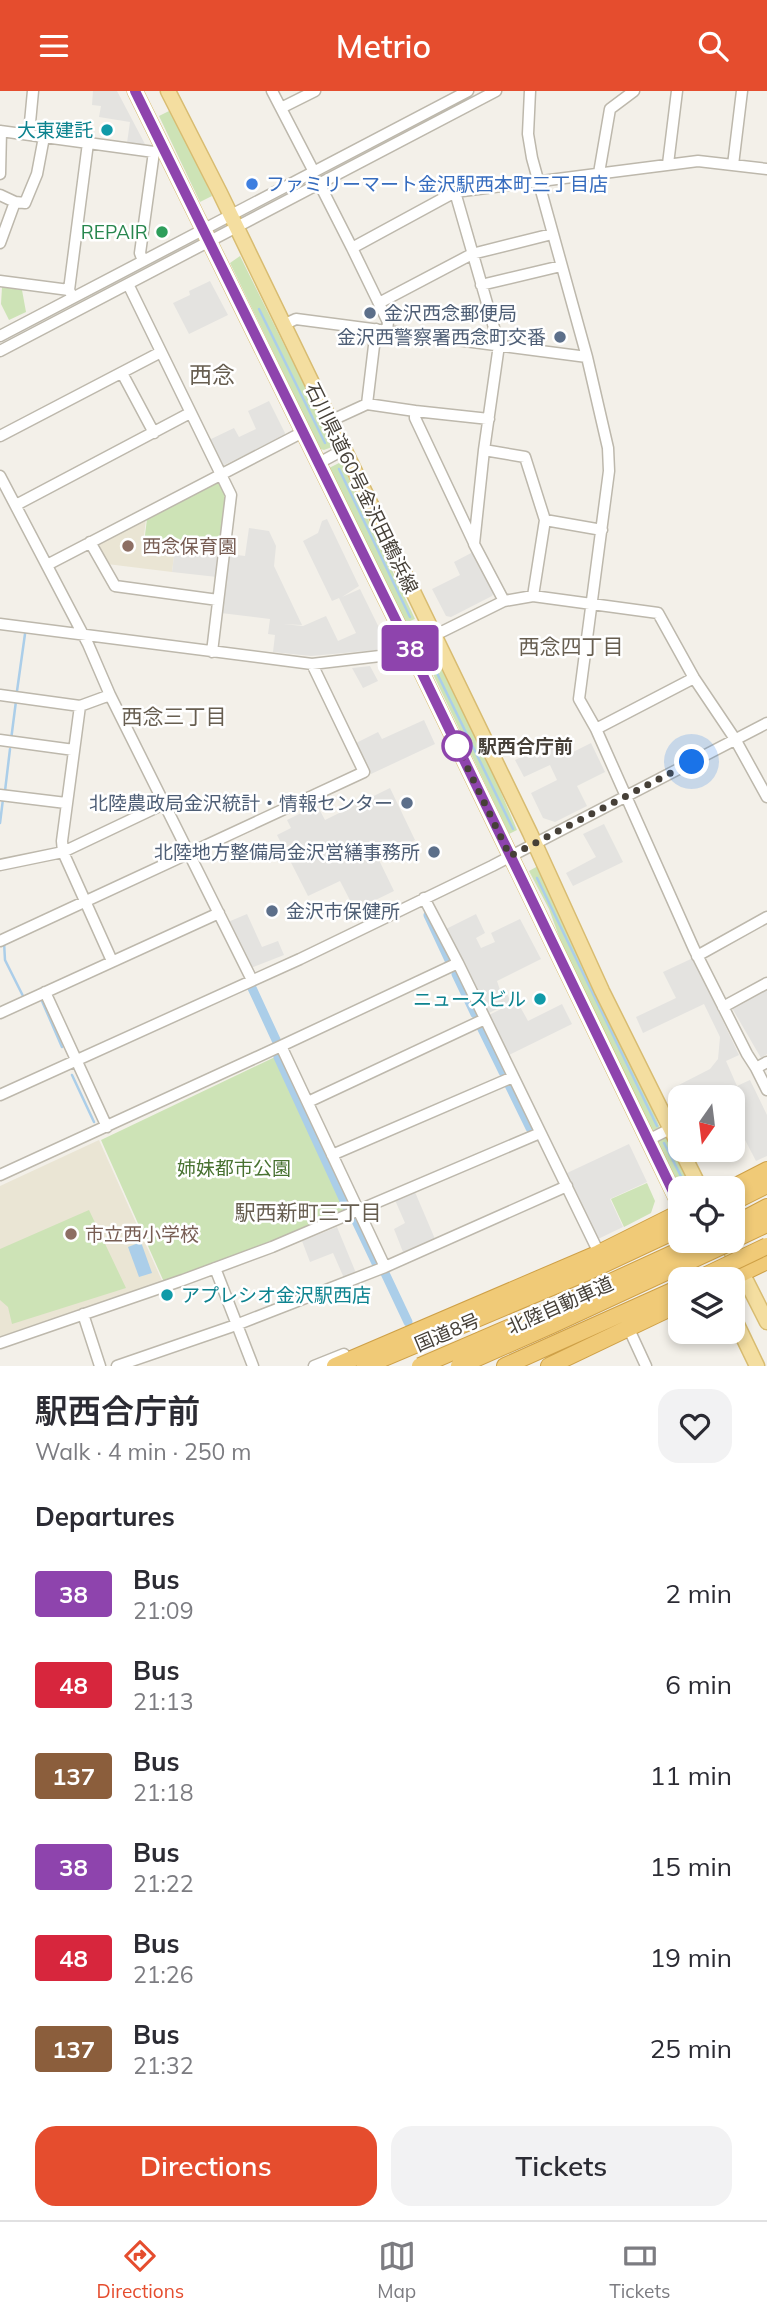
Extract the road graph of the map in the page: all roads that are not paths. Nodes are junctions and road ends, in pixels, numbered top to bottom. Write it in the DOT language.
graph roads {
  1 [pos="33,91"];
  2 [pos="135,91"];
  3 [pos="168,91"];
  4 [pos="272,91"];
  5 [pos="315,91"];
  6 [pos="468,91"];
  7 [pos="496,91"];
  8 [pos="530,91"];
  9 [pos="635,91"];
  10 [pos="677,91"];
  11 [pos="742,91"];
  12 [pos="449,95"];
  13 [pos="281,108"];
  14 [pos="1,131"];
  15 [pos="29,134"];
  16 [pos="381,136"];
  17 [pos="44,137"];
  18 [pos="88,143"];
  19 [pos="387,148"];
  20 [pos="159,150"];
  21 [pos="668,164"];
  22 [pos="733,165"];
  23 [pos="767,169"];
  24 [pos="314,172"];
  25 [pos="598,173"];
  26 [pos="0,174"];
  27 [pos="538,181"];
  28 [pos="319,183"];
  29 [pos="455,192"];
  30 [pos="0,195"];
  31 [pos="15,202"];
  32 [pos="233,222"];
  33 [pos="552,234"];
  34 [pos="207,235"];
  35 [pos="0,243"];
  36 [pos="352,248"];
  37 [pos="472,254"];
  38 [pos="144,261"];
  39 [pos="561,266"];
  40 [pos="0,281"];
  41 [pos="128,284"];
  42 [pos="481,285"];
  43 [pos="71,294"];
  44 [pos="379,303"];
  45 [pos="80,309"];
  46 [pos="283,325"];
  47 [pos="382,330"];
  48 [pos="0,336"];
  49 [pos="499,345"];
  50 [pos="0,351"];
  51 [pos="161,352"];
  52 [pos="587,356"];
  53 [pos="122,373"];
  54 [pos="367,404"];
  55 [pos="415,411"];
  56 [pos="190,413"];
  57 [pos="489,419"];
  58 [pos="330,421"];
  59 [pos="303,432"];
  60 [pos="154,433"];
  61 [pos="0,436"];
  62 [pos="343,450"];
  63 [pos="484,450"];
  64 [pos="319,463"];
  65 [pos="220,475"];
  66 [pos="0,476"];
  67 [pos="16,505"];
  68 [pos="545,520"];
  69 [pos="602,530"];
  70 [pos="90,542"];
  71 [pos="474,544"];
  72 [pos="47,565"];
  73 [pos="533,596"];
  74 [pos="218,600"];
  75 [pos="504,601"];
  76 [pos="593,605"];
  77 [pos="0,624"];
  78 [pos="83,635"];
  79 [pos="433,636"];
  80 [pos="410,648"];
  81 [pos="212,652"];
  82 [pos="312,664"];
  83 [pos="694,678"];
  84 [pos="0,695"];
  85 [pos="110,695"];
  86 [pos="80,706"];
  87 [pos="767,723"];
  88 [pos="596,729"];
  89 [pos="735,739"];
  90 [pos="0,740"];
  91 [pos="74,750"];
  92 [pos="0,795"];
  93 [pos="626,796"];
  94 [pos="767,797"];
  95 [pos="66,803"];
  96 [pos="164,804"];
  97 [pos="535,843"];
  98 [pos="63,852"];
  99 [pos="189,854"];
  100 [pos="510,856"];
  101 [pos="0,865"];
  102 [pos="424,898"];
  103 [pos="85,902"];
  104 [pos="219,913"];
  105 [pos="767,917"];
  106 [pos="0,941"];
  107 [pos="697,956"];
  108 [pos="112,961"];
  109 [pos="458,963"];
  110 [pos="252,980"];
  111 [pos="767,983"];
  112 [pos="46,992"];
  113 [pos="723,1007"];
  114 [pos="0,1013"];
  115 [pos="485,1019"];
  116 [pos="281,1046"];
  117 [pos="77,1062"];
  118 [pos="767,1062"];
  119 [pos="756,1068"];
  120 [pos="513,1077"];
  121 [pos="767,1090"];
  122 [pos="0,1095"];
  123 [pos="308,1102"];
  124 [pos="668,1125"];
  125 [pos="107,1127"];
  126 [pos="668,1130"];
  127 [pos="540,1133"];
  128 [pos="648,1140"];
  129 [pos="332,1155"];
  130 [pos="767,1171"];
  131 [pos="0,1175"];
  132 [pos="668,1182"];
  133 [pos="745,1182"];
  134 [pos="767,1185"];
  135 [pos="567,1186"];
  136 [pos="745,1196"];
  137 [pos="767,1207"];
  138 [pos="358,1211"];
  139 [pos="668,1217"];
  140 [pos="745,1219"];
  141 [pos="767,1223"];
  142 [pos="668,1234"];
  143 [pos="745,1235"];
  144 [pos="767,1246"];
  145 [pos="599,1253"];
  146 [pos="672,1253"];
  147 [pos="707,1253"];
  148 [pos="767,1261"];
  149 [pos="385,1267"];
  150 [pos="723,1267"];
  151 [pos="215,1268"];
  152 [pos="745,1272"];
  153 [pos="745,1289"];
  154 [pos="668,1293"];
  155 [pos="668,1309"];
  156 [pos="83,1314"];
  157 [pos="767,1322"];
  158 [pos="236,1325"];
  159 [pos="628,1327"];
  160 [pos="411,1333"];
  161 [pos="745,1341"];
  162 [pos="0,1343"];
  163 [pos="100,1366"];
  164 [pos="117,1366"];
  165 [pos="253,1366"];
  166 [pos="314,1366"];
  167 [pos="335,1366"];
  168 [pos="365,1366"];
  169 [pos="420,1366"];
  170 [pos="458,1366"];
  171 [pos="505,1366"];
  172 [pos="550,1366"];
  173 [pos="646,1366"];
  174 [pos="757,1366"];
  1 -- 15 [label="street"];
  2 -- 20 [label="main road, 石川県道60号金沢田鶴浜線"];
  3 -- 32 [label="main road, 石川県道60号金沢田鶴浜線"];
  4 -- 13 [label="street"];
  5 -- 13 [label="street"];
  6 -- 12 [label="street"];
  7 -- 19 [label="street"];
  8 -- 27 [label="street"];
  9 -- 25 [label="street"];
  10 -- 21 [label="street"];
  11 -- 22 [label="street"];
  12 -- 16 [label="street"];
  13 -- 24 [label="street"];
  14 -- 15 [label="street"];
  14 -- 26 [label="street"];
  15 -- 17 [label="street"];
  16 -- 19 [label="street"];
  16 -- 24 [label="street"];
  17 -- 18 [label="street"];
  17 -- 31 [label="street"];
  18 -- 20 [label="street"];
  18 -- 43 [label="street"];
  19 -- 28 [label="street"];
  20 -- 34 [label="main road, 石川県道60号金沢田鶴浜線"];
  20 -- 38 [label="street"];
  21 -- 22 [label="street"];
  21 -- 25 [label="street"];
  22 -- 23 [label="street"];
  24 -- 32 [label="street"];
  25 -- 27 [label="street"];
  27 -- 29 [label="street"];
  27 -- 33 [label="street"];
  28 -- 32 [label="street"];
  28 -- 36 [label="street"];
  29 -- 36 [label="street"];
  29 -- 37 [label="street"];
  30 -- 31 [label="street"];
  31 -- 35 [label="street"];
  32 -- 34 [label="street"];
  32 -- 46 [label="main road, 石川県道60号金沢田鶴浜線"];
  33 -- 37 [label="street"];
  33 -- 39 [label="street"];
  34 -- 38 [label="street"];
  34 -- 41 [label="street"];
  34 -- 59 [label="main road, 石川県道60号金沢田鶴浜線"];
  36 -- 44 [label="street"];
  37 -- 42 [label="street"];
  37 -- 44 [label="street"];
  38 -- 43 [label="street"];
  39 -- 42 [label="street"];
  39 -- 52 [label="street"];
  40 -- 43 [label="street"];
  41 -- 45 [label="street"];
  41 -- 51 [label="street"];
  42 -- 49 [label="street"];
  43 -- 45 [label="street"];
  43 -- 48 [label="street"];
  44 -- 47 [label="street"];
  45 -- 50 [label="street"];
  46 -- 47 [label="street"];
  46 -- 58 [label="main road, 石川県道60号金沢田鶴浜線"];
  47 -- 49 [label="street"];
  47 -- 54 [label="street"];
  49 -- 52 [label="street"];
  49 -- 57 [label="street"];
  51 -- 53 [label="street"];
  51 -- 56 [label="street"];
  52 -- 69 [label="street"];
  53 -- 60 [label="street"];
  53 -- 61 [label="street"];
  54 -- 55 [label="street"];
  54 -- 58 [label="street"];
  55 -- 57 [label="street"];
  55 -- 71 [label="street"];
  56 -- 60 [label="street"];
  56 -- 65 [label="street"];
  57 -- 63 [label="street"];
  58 -- 62 [label="main road, 石川県道60号金沢田鶴浜線"];
  59 -- 64 [label="main road, 石川県道60号金沢田鶴浜線"];
  59 -- 65 [label="street"];
  60 -- 67 [label="street"];
  62 -- 64 [label="street"];
  62 -- 79 [label="main road, 石川県道60号金沢田鶴浜線"];
  63 -- 68 [label="street"];
  63 -- 71 [label="street"];
  64 -- 80 [label="main road, 石川県道60号金沢田鶴浜線"];
  65 -- 70 [label="street"];
  65 -- 74 [label="street"];
  66 -- 67 [label="street"];
  67 -- 72 [label="street"];
  68 -- 69 [label="street"];
  68 -- 73 [label="street"];
  69 -- 76 [label="street"];
  70 -- 72 [label="street"];
  70 -- 74 [label="street"];
  71 -- 75 [label="street"];
  72 -- 78 [label="street"];
  73 -- 75 [label="street"];
  73 -- 76 [label="street"];
  74 -- 81 [label="street"];
  75 -- 79 [label="street"];
  76 -- 83 [label="street"];
  76 -- 88 [label="street"];
  77 -- 78 [label="street"];
  78 -- 81 [label="street"];
  78 -- 85 [label="street"];
  79 -- 80 [label="street"];
  79 -- 97 [label="main road, 石川県道60号金沢田鶴浜線"];
  80 -- 82 [label="street"];
  80 -- 100 [label="main road, 石川県道60号金沢田鶴浜線"];
  81 -- 82 [label="street"];
  82 -- 99 [label="street"];
  83 -- 88 [label="street"];
  83 -- 89 [label="street"];
  84 -- 86 [label="street"];
  85 -- 86 [label="street"];
  85 -- 96 [label="street"];
  86 -- 91 [label="street"];
  87 -- 89 [label="street"];
  88 -- 93 [label="street"];
  89 -- 93 [label="street"];
  89 -- 94 [label="street"];
  90 -- 91 [label="street"];
  91 -- 95 [label="street"];
  92 -- 95 [label="street"];
  93 -- 97 [label="street"];
  93 -- 107 [label="street"];
  95 -- 98 [label="street"];
  96 -- 98 [label="street"];
  96 -- 99 [label="street"];
  97 -- 100 [label="street"];
  97 -- 124 [label="main road, 石川県道60号金沢田鶴浜線"];
  98 -- 101 [label="street"];
  98 -- 103 [label="street"];
  99 -- 103 [label="street"];
  99 -- 104 [label="street"];
  100 -- 102 [label="street"];
  100 -- 128 [label="main road, 石川県道60号金沢田鶴浜線"];
  102 -- 109 [label="street"];
  102 -- 110 [label="street"];
  103 -- 106 [label="street"];
  103 -- 108 [label="street"];
  104 -- 108 [label="street"];
  104 -- 110 [label="street"];
  105 -- 107 [label="street"];
  107 -- 113 [label="street"];
  108 -- 112 [label="street"];
  109 -- 115 [label="street"];
  109 -- 116 [label="street"];
  110 -- 117 [label="street"];
  111 -- 113 [label="street"];
  112 -- 114 [label="street"];
  112 -- 117 [label="street"];
  113 -- 119 [label="street"];
  115 -- 120 [label="street"];
  115 -- 123 [label="street"];
  116 -- 123 [label="street"];
  116 -- 125 [label="street"];
  117 -- 122 [label="street"];
  117 -- 125 [label="street"];
  118 -- 119 [label="street"];
  119 -- 121 [label="street"];
  120 -- 127 [label="street"];
  120 -- 129 [label="street"];
  123 -- 129 [label="street"];
  125 -- 131 [label="street"];
  126 -- 128 [label="street"];
  127 -- 135 [label="street"];
  127 -- 138 [label="street"];
  128 -- 132 [label="main road, 石川県道60号金沢田鶴浜線"];
  129 -- 138 [label="street"];
  130 -- 133 [label="highway"];
  134 -- 136 [label="highway"];
  135 -- 145 [label="street"];
  135 -- 149 [label="street"];
  137 -- 140 [label="highway"];
  138 -- 149 [label="street"];
  138 -- 151 [label="street"];
  139 -- 145 [label="highway"];
  141 -- 143 [label="highway, 北陸自動車道"];
  142 -- 168 [label="highway, 国道8号"];
  144 -- 150 [label="highway, bridge"];
  145 -- 160 [label="highway"];
  146 -- 169 [label="highway, 北陸自動車道, bridge"];
  147 -- 170 [label="highway, 北陸自動車道, bridge"];
  148 -- 152 [label="highway"];
  149 -- 158 [label="street"];
  151 -- 156 [label="street"];
  151 -- 158 [label="street"];
  153 -- 157 [label="main road"];
  154 -- 171 [label="highway"];
  155 -- 159 [label="highway"];
  156 -- 162 [label="street"];
  156 -- 163 [label="street"];
  158 -- 164 [label="street"];
  158 -- 165 [label="street"];
  159 -- 172 [label="highway"];
  159 -- 173 [label="street"];
  160 -- 166 [label="street"];
  160 -- 167 [label="highway"];
  161 -- 174 [label="main road"];
}
